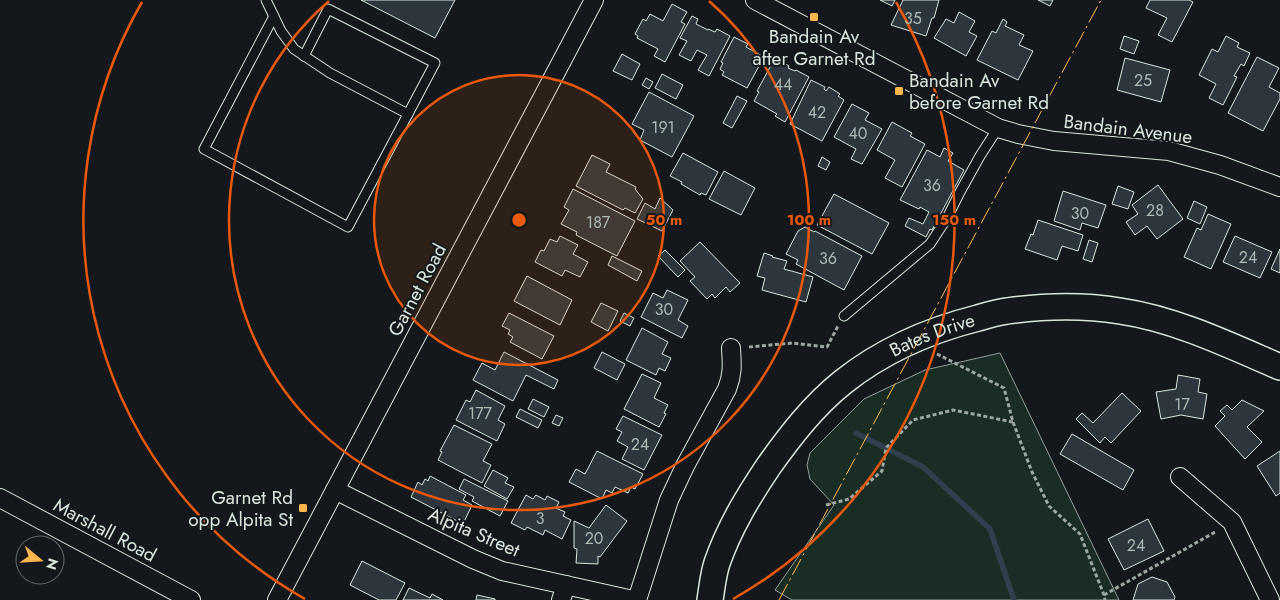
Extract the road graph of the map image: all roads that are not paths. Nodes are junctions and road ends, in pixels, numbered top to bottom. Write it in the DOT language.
graph roads {
  1 [pos="266,0"];
  2 [pos="594,0"];
  3 [pos="754,0"];
  4 [pos="274,16"];
  5 [pos="304,56"];
  6 [pos="408,114"];
  7 [pos="998,128"];
  8 [pos="1280,187"];
  9 [pos="844,316"];
  10 [pos="731,348"];
  11 [pos="1280,367"];
  12 [pos="1180,477"];
  13 [pos="335,490"];
  14 [pos="0,498"];
  15 [pos="564,592"];
  16 [pos="191,600"];
  17 [pos="277,600"];
  18 [pos="632,600"];
  19 [pos="637,600"];
  20 [pos="710,600"];
  21 [pos="1270,600"];
  1 -- 4 [label="lane"];
  2 -- 13 [label="street, Garnet Road"];
  3 -- 7 [label="street, Bandain Avenue"];
  4 -- 5 [label="lane"];
  4 -- 6 [label="lane"];
  5 -- 6 [label="lane"];
  5 -- 6 [label="lane"];
  7 -- 8 [label="street, Bandain Avenue"];
  7 -- 9 [label="lane"];
  10 -- 19 [label="street"];
  11 -- 20 [label="main road, Bates Drive"];
  12 -- 21 [label="street"];
  13 -- 15 [label="street, Alpita Street"];
  13 -- 17 [label="street, Garnet Road"];
  14 -- 16 [label="street, Marshall Road"];
  15 -- 18 [label="street, Alpita Street"];
}
